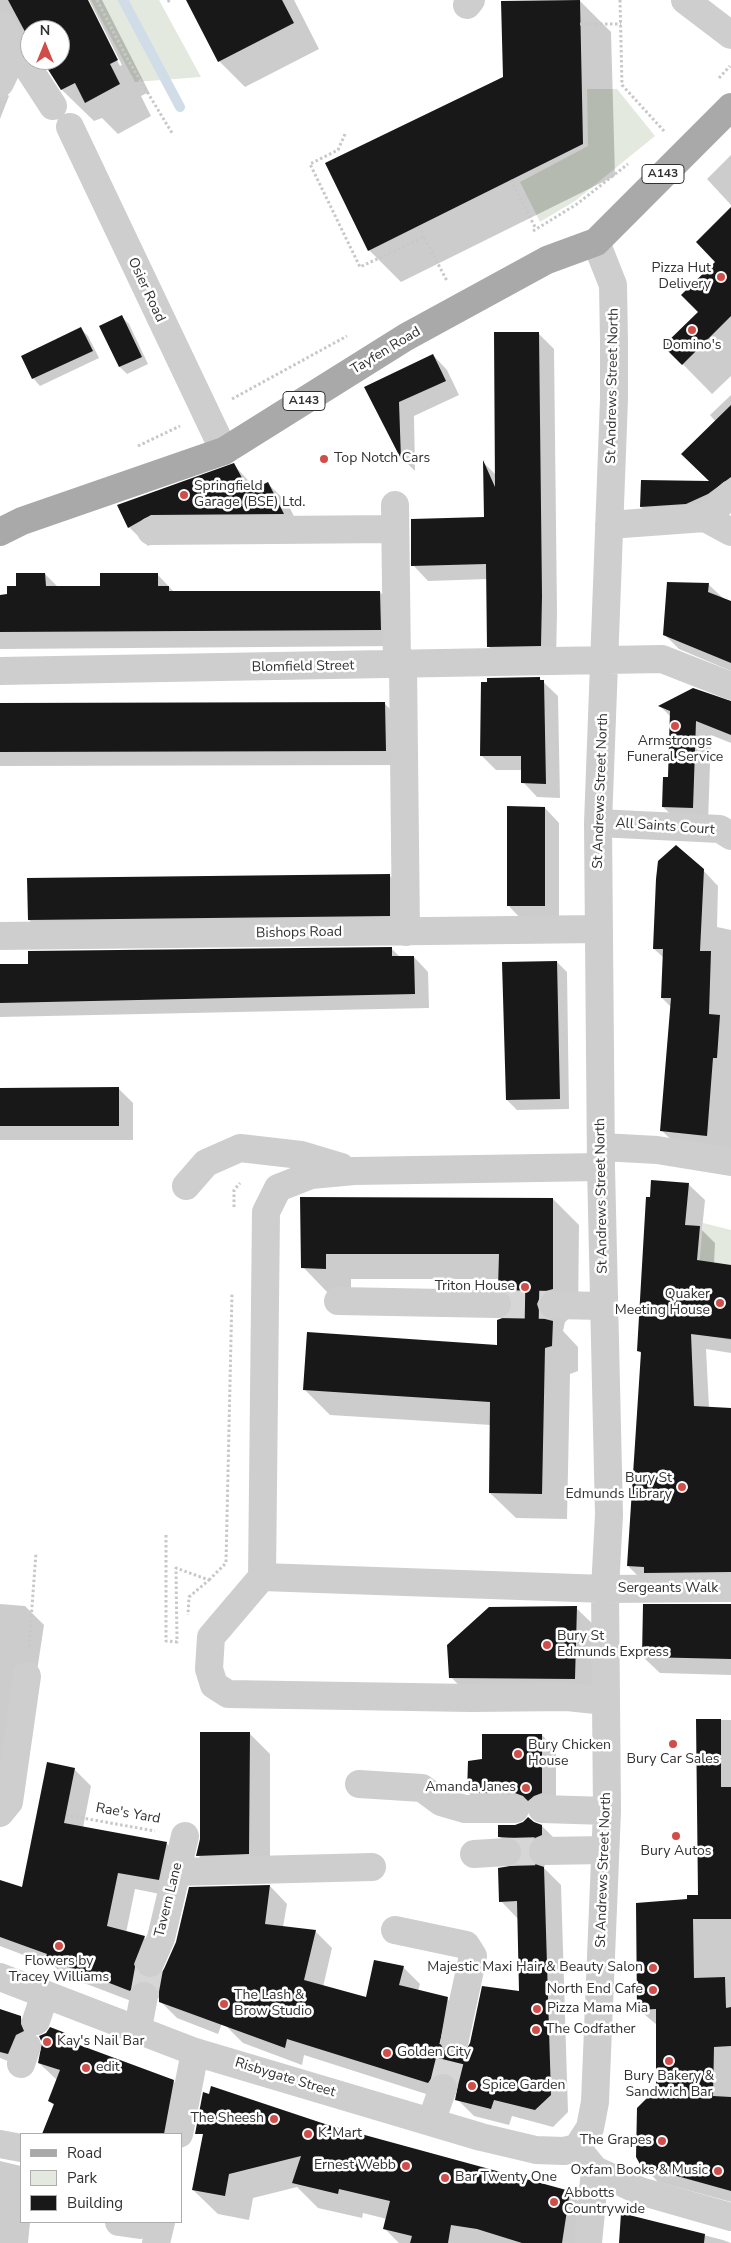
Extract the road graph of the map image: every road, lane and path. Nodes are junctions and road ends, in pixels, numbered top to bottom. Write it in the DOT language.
graph roads {
  1 [pos="97,0"];
  2 [pos="620,0"];
  3 [pos="685,0"];
  4 [pos="580,24"];
  5 [pos="621,24"];
  6 [pos="0,25"];
  7 [pos="731,34"];
  8 [pos="16,50"];
  9 [pos="731,64"];
  10 [pos="0,83"];
  11 [pos="714,85"];
  12 [pos="52,106"];
  13 [pos="731,107"];
  14 [pos="70,127"];
  15 [pos="172,133"];
  16 [pos="344,134"];
  17 [pos="659,139"];
  18 [pos="630,163"];
  19 [pos="511,180"];
  20 [pos="419,226"];
  21 [pos="536,229"];
  22 [pos="528,234"];
  23 [pos="424,237"];
  24 [pos="596,242"];
  25 [pos="455,277"];
  26 [pos="447,281"];
  27 [pos="440,285"];
  28 [pos="348,335"];
  29 [pos="204,414"];
  30 [pos="133,448"];
  31 [pos="224,451"];
  32 [pos="731,494"];
  33 [pos="705,518"];
  34 [pos="610,525"];
  35 [pos="151,530"];
  36 [pos="0,532"];
  37 [pos="731,532"];
  38 [pos="606,660"];
  39 [pos="400,665"];
  40 [pos="0,671"];
  41 [pos="731,686"];
  42 [pos="598,823"];
  43 [pos="731,836"];
  44 [pos="599,929"];
  45 [pos="406,932"];
  46 [pos="0,936"];
  47 [pos="602,1157"];
  48 [pos="731,1162"];
  49 [pos="354,1171"];
  50 [pos="186,1186"];
  51 [pos="338,1302"];
  52 [pos="497,1304"];
  53 [pos="553,1305"];
  54 [pos="604,1306"];
  55 [pos="166,1535"];
  56 [pos="36,1553"];
  57 [pos="262,1577"];
  58 [pos="731,1588"];
  59 [pos="604,1589"];
  60 [pos="188,1616"];
  61 [pos="26,1676"];
  62 [pos="606,1702"];
  63 [pos="359,1784"];
  64 [pos="515,1809"];
  65 [pos="542,1809"];
  66 [pos="607,1811"];
  67 [pos="0,1813"];
  68 [pos="66,1815"];
  69 [pos="185,1836"];
  70 [pos="606,1850"];
  71 [pos="543,1851"];
  72 [pos="507,1852"];
  73 [pos="474,1854"];
  74 [pos="372,1867"];
  75 [pos="176,1872"];
  76 [pos="395,1930"];
  77 [pos="150,1963"];
  78 [pos="0,1977"];
  79 [pos="45,1994"];
  80 [pos="144,1996"];
  81 [pos="138,2028"];
  82 [pos="455,2039"];
  83 [pos="28,2044"];
  84 [pos="195,2052"];
  85 [pos="443,2088"];
  86 [pos="431,2122"];
  87 [pos="179,2133"];
  88 [pos="0,2144"];
  89 [pos="20,2148"];
  90 [pos="577,2148"];
  91 [pos="595,2170"];
  92 [pos="731,2217"];
  93 [pos="588,2243"];
  1 -- 15 [label="path"];
  2 -- 5 [label="path"];
  3 -- 7 [label="street"];
  4 -- 5 [label="path"];
  5 -- 17 [label="path"];
  6 -- 8 [label="street"];
  8 -- 10 [label="street"];
  8 -- 12 [label="street"];
  9 -- 11 [label="path"];
  13 -- 24 [label="main road, Tayfen Road / A143"];
  14 -- 29 [label="street, Osier Road"];
  16 -- 23 [label="path"];
  18 -- 21 [label="path"];
  19 -- 21 [label="path"];
  20 -- 23 [label="path"];
  21 -- 22 [label="path"];
  23 -- 26 [label="path"];
  24 -- 31 [label="main road, Tayfen Road / A143"];
  24 -- 34 [label="street, St Andrews Street North"];
  25 -- 26 [label="path"];
  26 -- 27 [label="path"];
  28 -- 29 [label="path"];
  29 -- 30 [label="path"];
  29 -- 31 [label="street, Osier Road"];
  31 -- 36 [label="main road, Tayfen Road / A143"];
  32 -- 33 [label="street"];
  33 -- 34 [label="street"];
  33 -- 37 [label="street"];
  34 -- 38 [label="street, St Andrews Street North"];
  35 -- 39 [label="street"];
  38 -- 39 [label="street, Blomfield Street"];
  38 -- 41 [label="street, Blomfield Street"];
  38 -- 42 [label="street, St Andrews Street North"];
  39 -- 40 [label="street, Blomfield Street"];
  39 -- 45 [label="street"];
  42 -- 43 [label="street, All Saints Court"];
  42 -- 44 [label="street, St Andrews Street North"];
  44 -- 45 [label="street, Bishops Road"];
  44 -- 47 [label="street, St Andrews Street North"];
  45 -- 46 [label="street, Bishops Road"];
  47 -- 48 [label="street"];
  47 -- 49 [label="street"];
  47 -- 54 [label="street, St Andrews Street North"];
  49 -- 50 [label="street"];
  49 -- 57 [label="street"];
  51 -- 52 [label="street"];
  53 -- 54 [label="street"];
  54 -- 59 [label="street, St Andrews Street North"];
  55 -- 60 [label="path"];
  56 -- 61 [label="path"];
  57 -- 59 [label="street, Sergeants Walk"];
  57 -- 62 [label="street"];
  58 -- 59 [label="street, Sergeants Walk"];
  59 -- 62 [label="street, St Andrews Street North"];
  61 -- 67 [label="street"];
  62 -- 66 [label="street, St Andrews Street North"];
  63 -- 64 [label="street"];
  65 -- 66 [label="street"];
  66 -- 70 [label="street, St Andrews Street North"];
  68 -- 69 [label="path, Rae's Yard"];
  69 -- 75 [label="street, Tavern Lane"];
  70 -- 71 [label="street"];
  70 -- 90 [label="street, St Andrews Street North"];
  72 -- 73 [label="street"];
  74 -- 75 [label="street"];
  75 -- 77 [label="street, Tavern Lane"];
  76 -- 82 [label="street"];
  78 -- 79 [label="street, Risbygate Street"];
  79 -- 81 [label="street, Risbygate Street"];
  79 -- 83 [label="street"];
  80 -- 81 [label="street"];
  81 -- 84 [label="street, Risbygate Street"];
  84 -- 86 [label="street, Risbygate Street"];
  84 -- 87 [label="street"];
  85 -- 86 [label="street"];
  86 -- 90 [label="street, Risbygate Street"];
  88 -- 89 [label="street"];
  90 -- 91 [label="street"];
  91 -- 92 [label="street"];
  91 -- 93 [label="street"];
}
